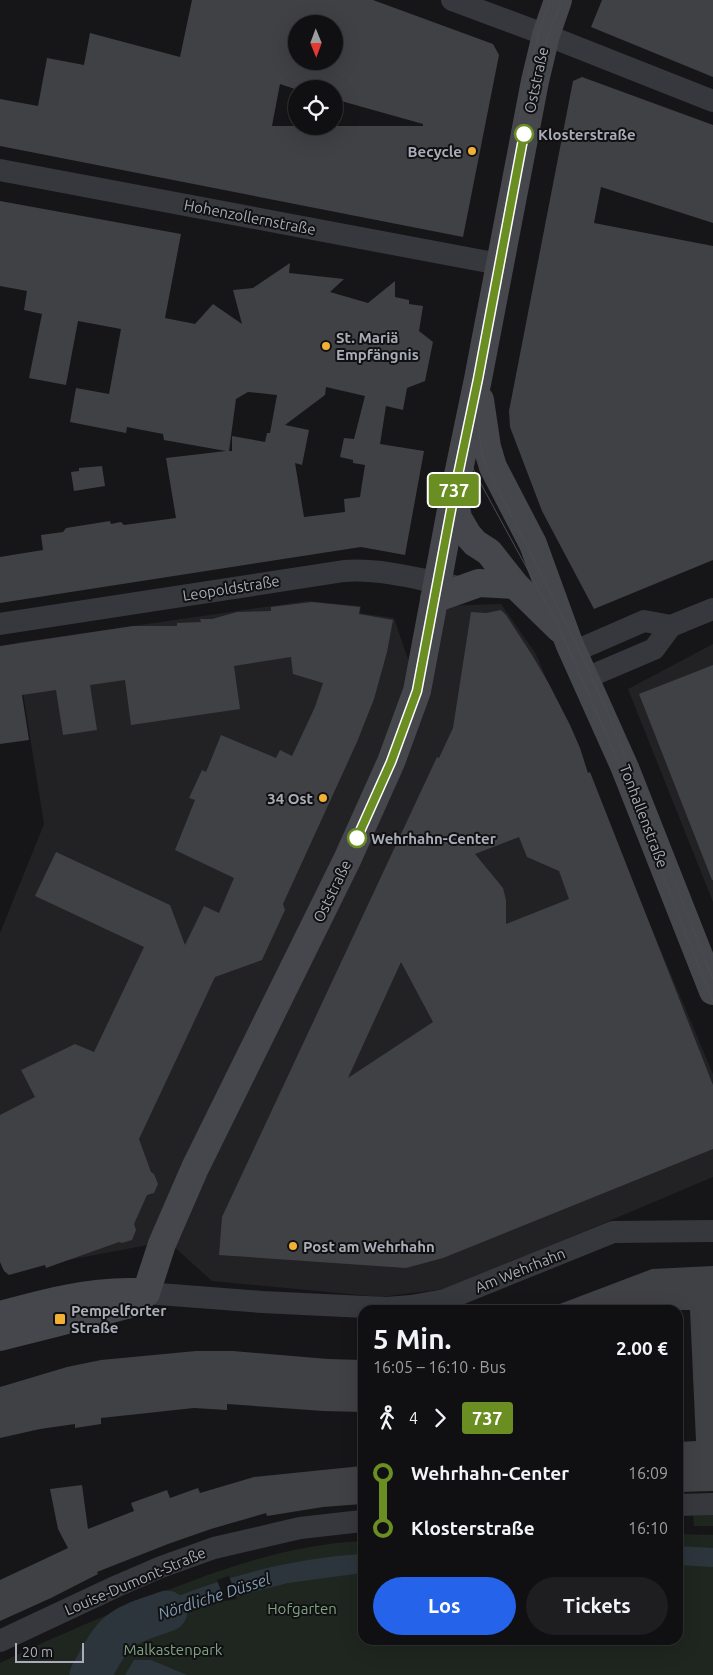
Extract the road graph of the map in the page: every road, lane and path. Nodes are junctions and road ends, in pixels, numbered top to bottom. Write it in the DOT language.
graph roads {
  1 [pos="452,0"];
  2 [pos="558,0"];
  3 [pos="546,35"];
  4 [pos="713,101"];
  5 [pos="0,170"];
  6 [pos="499,264"];
  7 [pos="478,379"];
  8 [pos="454,494"];
  9 [pos="515,585"];
  10 [pos="445,590"];
  11 [pos="713,609"];
  12 [pos="0,624"];
  13 [pos="671,626"];
  14 [pos="571,648"];
  15 [pos="586,678"];
  16 [pos="713,991"];
  17 [pos="713,1231"];
  18 [pos="146,1292"];
  19 [pos="417,1305"];
  20 [pos="358,1307"];
  21 [pos="0,1315"];
  22 [pos="0,1337"];
  23 [pos="713,1504"];
  24 [pos="683,1506"];
  25 [pos="358,1521"];
  26 [pos="0,1641"];
  1 -- 3 [label="street"];
  2 -- 3 [label="main road, Oststraße"];
  3 -- 4 [label="street"];
  3 -- 6 [label="main road, Oststraße"];
  5 -- 6 [label="street, Hohenzollernstraße"];
  6 -- 7 [label="main road, Oststraße"];
  7 -- 8 [label="main road, Oststraße"];
  7 -- 14 [label="main road, Tonhallenstraße"];
  8 -- 9 [label="main road, Tonhallenstraße"];
  8 -- 10 [label="main road, Oststraße"];
  9 -- 10 [label="main road"];
  9 -- 14 [label="main road, Tonhallenstraße"];
  10 -- 12 [label="street, Leopoldstraße"];
  10 -- 18 [label="main road, Oststraße"];
  11 -- 13 [label="street"];
  13 -- 14 [label="street"];
  13 -- 15 [label="street"];
  14 -- 15 [label="main road, Tonhallenstraße"];
  15 -- 16 [label="main road, Tonhallenstraße"];
  17 -- 19 [label="street, Am Wehrhahn"];
  18 -- 20 [label="street, Am Wehrhahn"];
  18 -- 21 [label="main road, Am Wehrhahn"];
  18 -- 22 [label="main road"];
  23 -- 24 [label="street"];
  25 -- 26 [label="street, Louise-Dumont-Straße"];
}
